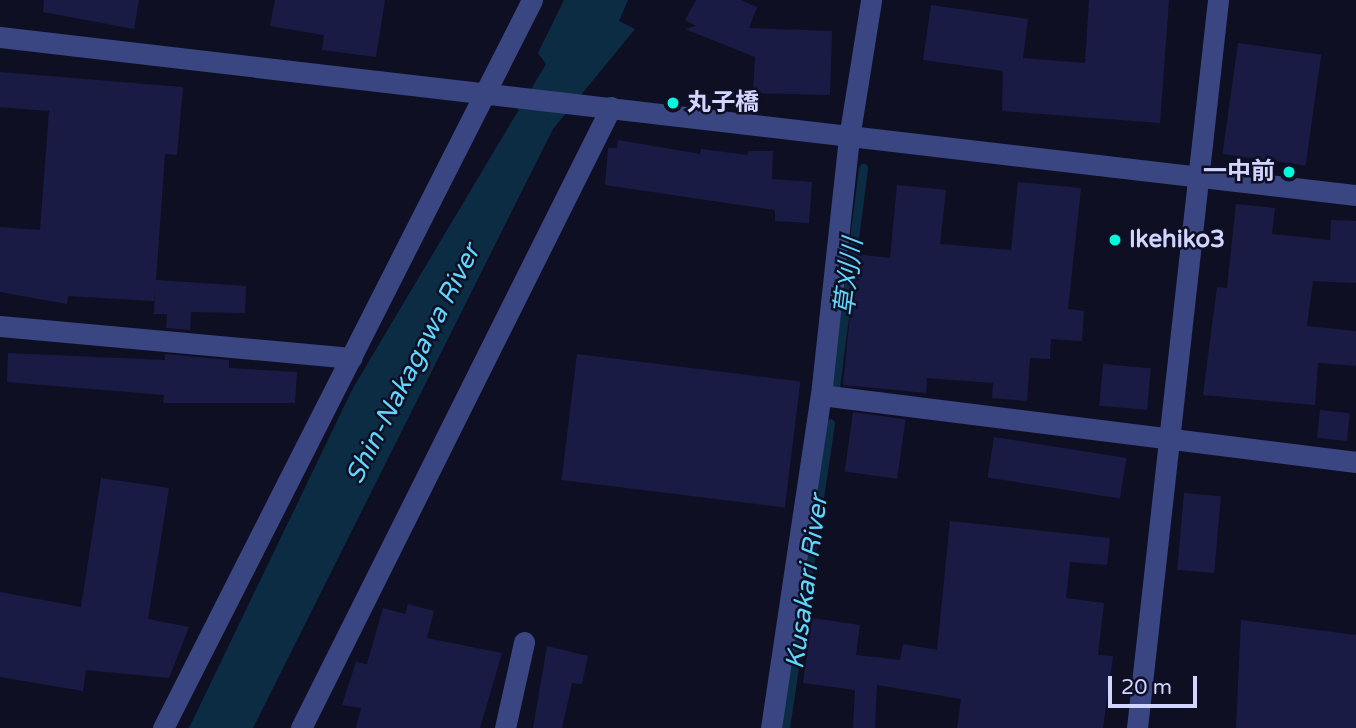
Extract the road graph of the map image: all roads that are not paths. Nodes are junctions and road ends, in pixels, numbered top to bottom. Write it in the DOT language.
graph roads {
  1 [pos="532,0"];
  2 [pos="872,0"];
  3 [pos="1218,0"];
  4 [pos="0,37"];
  5 [pos="496,92"];
  6 [pos="611,107"];
  7 [pos="849,138"];
  8 [pos="1200,179"];
  9 [pos="1356,195"];
  10 [pos="0,326"];
  11 [pos="352,358"];
  12 [pos="821,396"];
  13 [pos="1170,440"];
  14 [pos="1356,462"];
  15 [pos="524,642"];
  16 [pos="163,728"];
  17 [pos="300,728"];
  18 [pos="505,728"];
  19 [pos="771,728"];
  20 [pos="1137,728"];
  1 -- 5 [label="street"];
  2 -- 7 [label="street"];
  3 -- 8 [label="street"];
  4 -- 5 [label="street"];
  5 -- 6 [label="street"];
  5 -- 11 [label="street"];
  6 -- 7 [label="street"];
  6 -- 17 [label="street"];
  7 -- 8 [label="street"];
  7 -- 12 [label="street"];
  8 -- 9 [label="street"];
  8 -- 13 [label="street"];
  10 -- 11 [label="street"];
  11 -- 16 [label="street"];
  12 -- 13 [label="street"];
  12 -- 19 [label="street"];
  13 -- 14 [label="street"];
  13 -- 20 [label="street"];
  15 -- 18 [label="street"];
}
